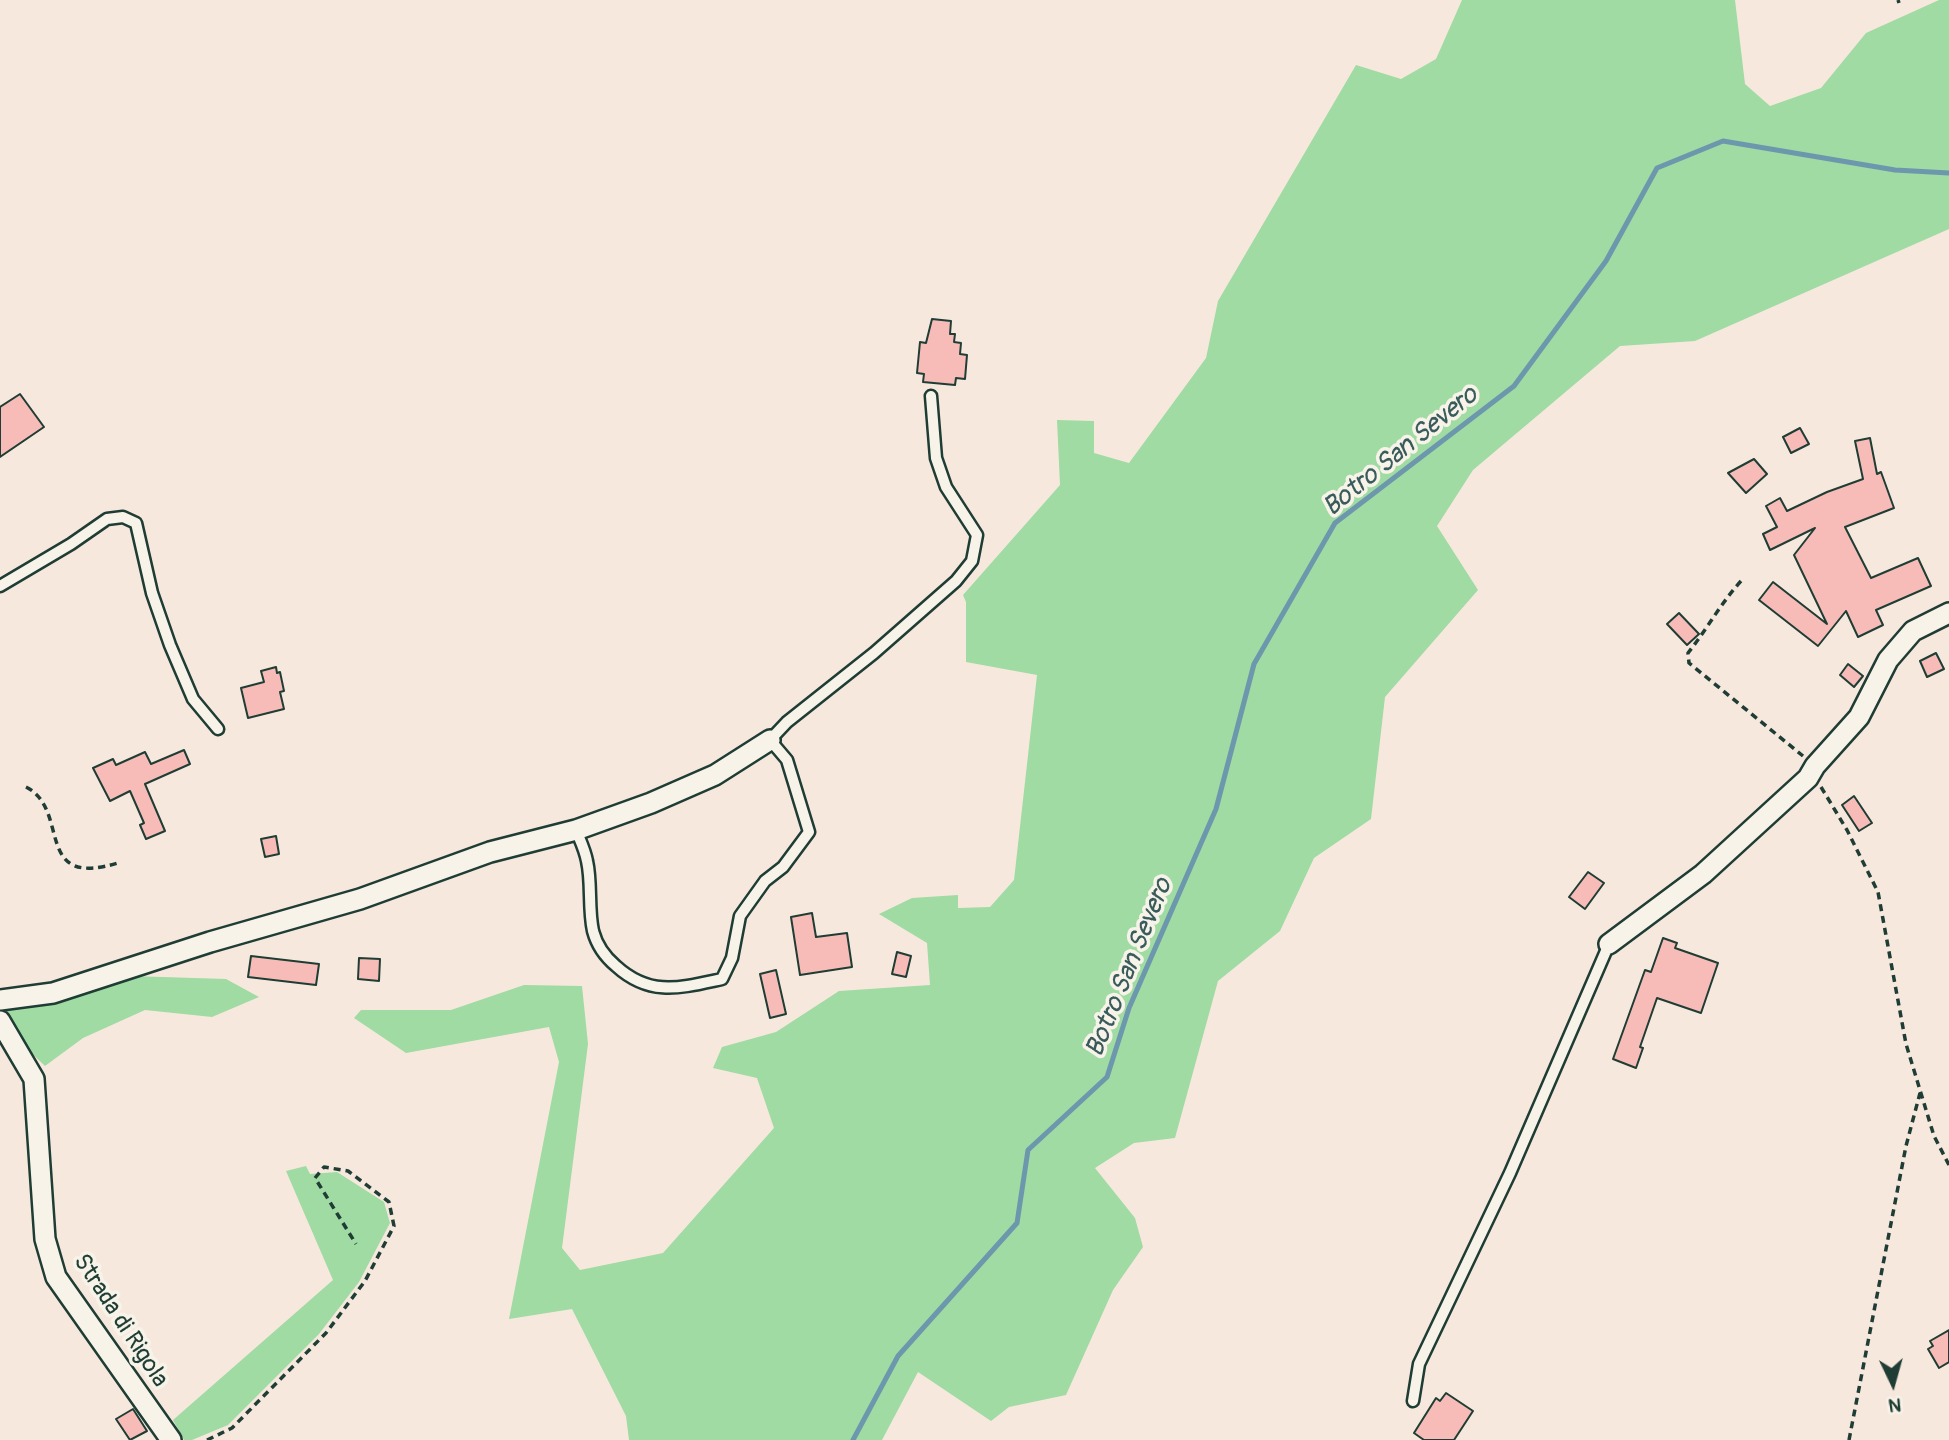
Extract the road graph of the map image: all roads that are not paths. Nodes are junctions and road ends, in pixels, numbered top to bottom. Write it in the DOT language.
graph roads {
  1 [pos="931,396"];
  2 [pos="0,586"];
  3 [pos="1949,613"];
  4 [pos="218,729"];
  5 [pos="769,740"];
  6 [pos="576,830"];
  7 [pos="1609,944"];
  8 [pos="0,1000"];
  9 [pos="0,1021"];
  10 [pos="1413,1401"];
  11 [pos="171,1440"];
  1 -- 5 [label="lane"];
  2 -- 4 [label="lane"];
  3 -- 7 [label="street"];
  5 -- 6 [label="street"];
  5 -- 6 [label="lane"];
  6 -- 8 [label="street"];
  7 -- 10 [label="lane"];
  9 -- 11 [label="street, Strada di Rigola"];
}
